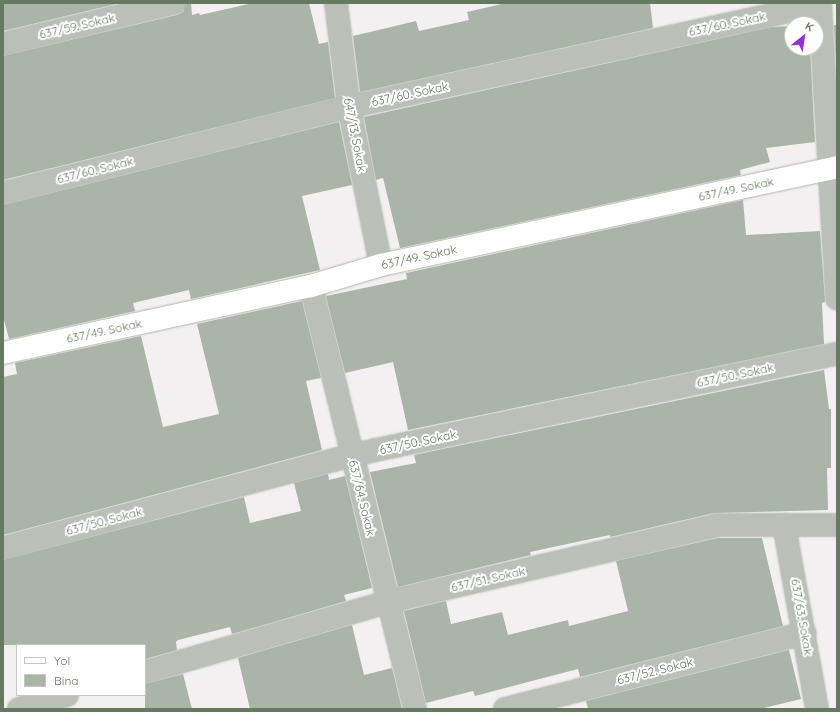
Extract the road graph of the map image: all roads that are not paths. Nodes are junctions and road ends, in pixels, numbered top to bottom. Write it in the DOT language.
graph roads {
  1 [pos="174,3"];
  2 [pos="336,3"];
  3 [pos="820,3"];
  4 [pos="3,44"];
  5 [pos="349,107"];
  6 [pos="833,168"];
  7 [pos="3,193"];
  8 [pos="381,265"];
  9 [pos="311,286"];
  10 [pos="837,299"];
  11 [pos="3,353"];
  12 [pos="837,354"];
  13 [pos="352,455"];
  14 [pos="784,525"];
  15 [pos="837,525"];
  16 [pos="3,548"];
  17 [pos="387,602"];
  18 [pos="805,633"];
  19 [pos="146,672"];
  20 [pos="64,696"];
  21 [pos="19,709"];
  22 [pos="415,709"];
  23 [pos="505,709"];
  24 [pos="817,709"];
  1 -- 4 [label="street, 637/59. Sokak"];
  2 -- 5 [label="street, 647/13. Sokak"];
  3 -- 5 [label="street, 637/60. Sokak"];
  3 -- 6 [label="street"];
  5 -- 7 [label="street, 637/60. Sokak"];
  5 -- 8 [label="street, 647/13. Sokak"];
  6 -- 8 [label="street, 637/49. Sokak"];
  6 -- 10 [label="street"];
  8 -- 9 [label="street, 637/49. Sokak"];
  9 -- 11 [label="street, 637/49. Sokak"];
  9 -- 13 [label="street, 637/64. Sokak"];
  12 -- 13 [label="street, 637/50. Sokak"];
  13 -- 16 [label="street, 637/50. Sokak"];
  13 -- 17 [label="street, 637/64. Sokak"];
  14 -- 15 [label="street, 637/51. Sokak"];
  14 -- 17 [label="street, 637/51. Sokak"];
  14 -- 18 [label="street, 637/63. Sokak"];
  17 -- 19 [label="street, 637/51. Sokak"];
  17 -- 22 [label="street, 637/64. Sokak"];
  18 -- 23 [label="street, 637/52. Sokak"];
  18 -- 24 [label="street, 637/63. Sokak"];
  20 -- 21 [label="street"];
}
